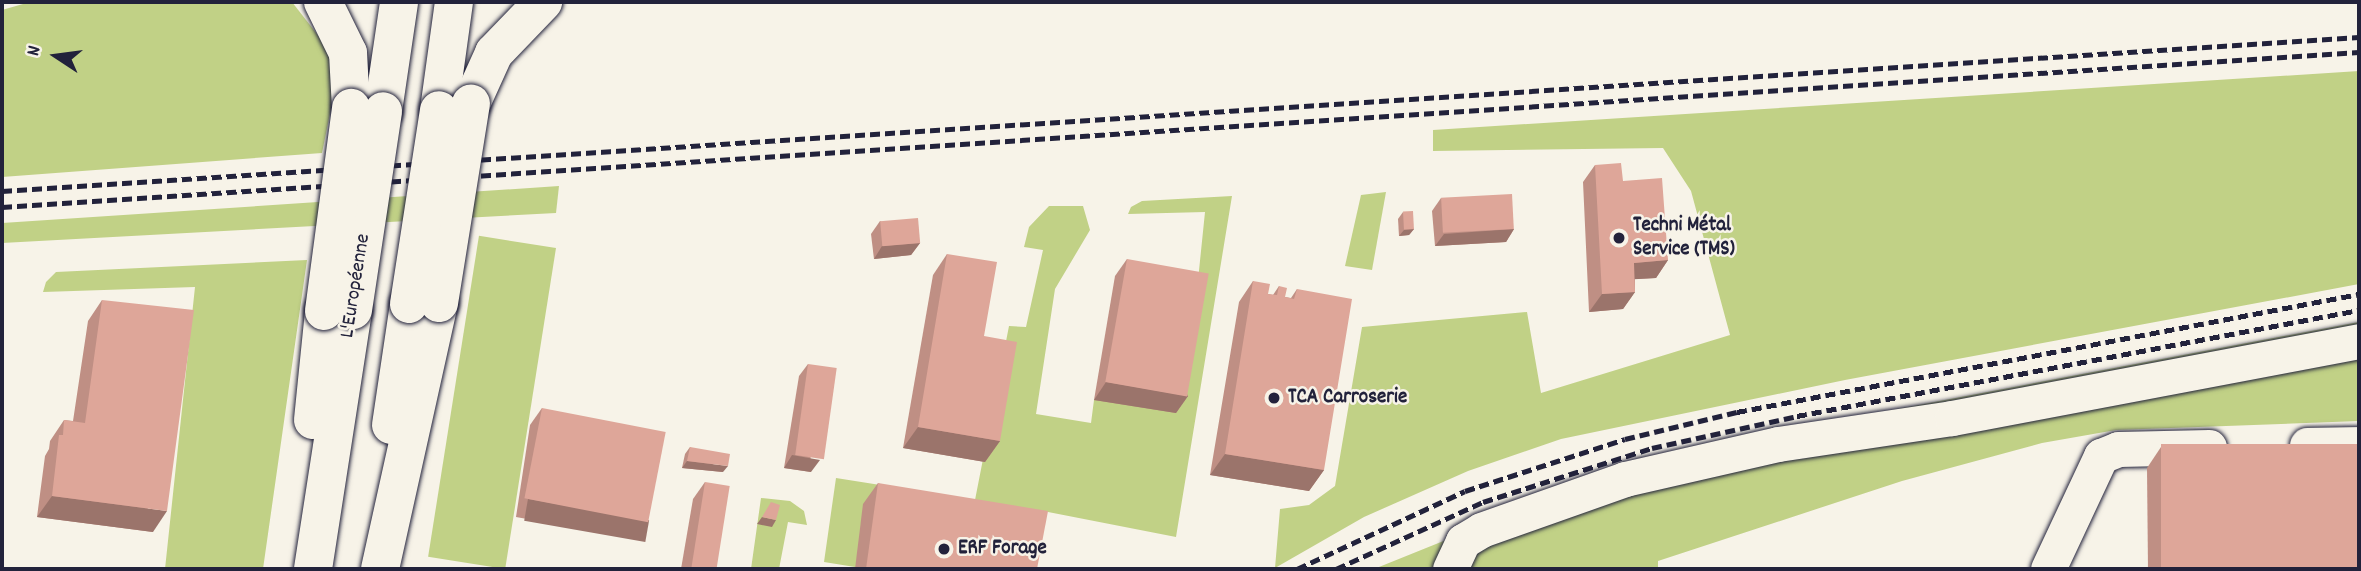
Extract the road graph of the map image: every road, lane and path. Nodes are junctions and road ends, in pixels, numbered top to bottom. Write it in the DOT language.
graph roads {
  1 [pos="323,2"];
  2 [pos="398,2"];
  3 [pos="454,2"];
  4 [pos="543,2"];
  5 [pos="455,107"];
  6 [pos="367,110"];
  7 [pos="424,304"];
  8 [pos="338,310"];
  9 [pos="2359,341"];
  10 [pos="2359,444"];
  11 [pos="2279,446"];
  12 [pos="2239,447"];
  13 [pos="303,569"];
  14 [pos="313,569"];
  15 [pos="370,569"];
  16 [pos="380,569"];
  17 [pos="1450,569"];
  18 [pos="2048,569"];
  1 -- 6 [label="highway"];
  2 -- 6 [label="highway, L'Européenne"];
  3 -- 5 [label="highway"];
  4 -- 5 [label="highway"];
  5 -- 7 [label="highway, bridge"];
  6 -- 8 [label="highway, L'Européenne, bridge"];
  7 -- 15 [label="highway"];
  7 -- 16 [label="highway"];
  8 -- 13 [label="highway"];
  8 -- 14 [label="highway, L'Européenne"];
  9 -- 17 [label="lane"];
  10 -- 11 [label="lane"];
  12 -- 18 [label="lane"];
}
